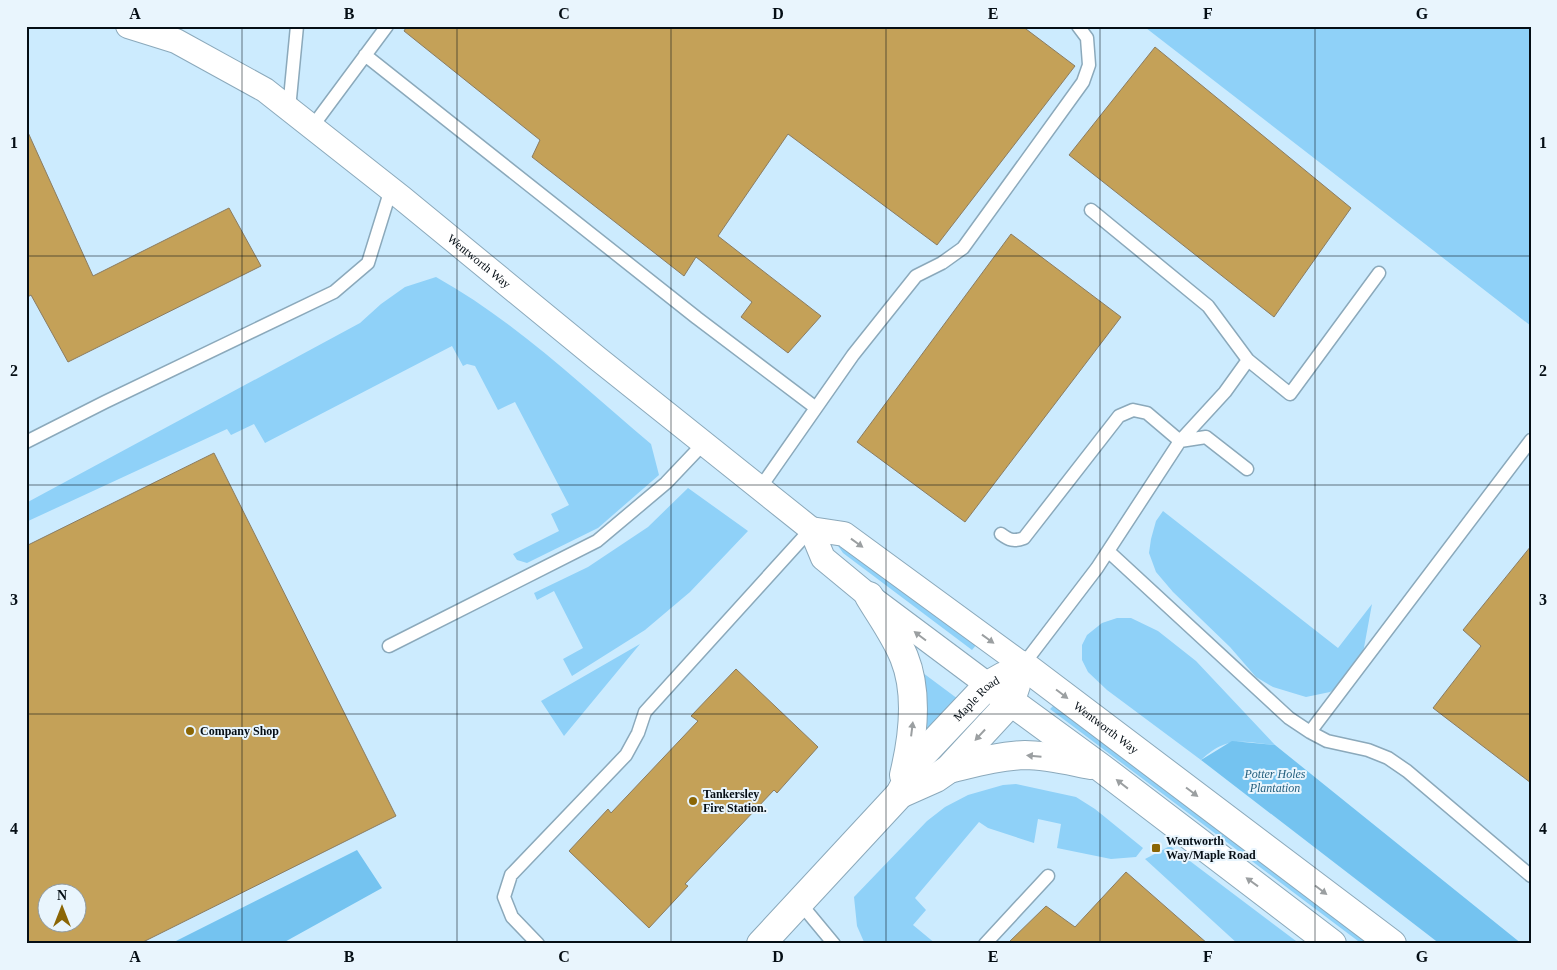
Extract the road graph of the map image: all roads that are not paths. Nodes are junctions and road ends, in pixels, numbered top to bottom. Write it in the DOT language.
graph roads {
  1 [pos="128,26"];
  2 [pos="297,26"];
  3 [pos="388,26"];
  4 [pos="1078,26"];
  5 [pos="365,55"];
  6 [pos="289,109"];
  7 [pos="312,127"];
  8 [pos="391,189"];
  9 [pos="1091,210"];
  10 [pos="1379,273"];
  11 [pos="1248,360"];
  12 [pos="816,408"];
  13 [pos="1531,440"];
  14 [pos="1180,441"];
  15 [pos="26,442"];
  16 [pos="704,443"];
  17 [pos="1248,469"];
  18 [pos="760,488"];
  19 [pos="811,529"];
  20 [pos="1001,534"];
  21 [pos="1108,551"];
  22 [pos="869,596"];
  23 [pos="389,646"];
  24 [pos="1023,665"];
  25 [pos="988,685"];
  26 [pos="1010,703"];
  27 [pos="1310,732"];
  28 [pos="1100,767"];
  29 [pos="949,769"];
  30 [pos="900,794"];
  31 [pos="1048,876"];
  32 [pos="1531,876"];
  33 [pos="800,903"];
  34 [pos="538,944"];
  35 [pos="761,944"];
  36 [pos="834,944"];
  37 [pos="985,944"];
  38 [pos="1332,944"];
  39 [pos="1392,944"];
  1 -- 6 [label="street, Wentworth Way"];
  2 -- 6 [label="lane"];
  3 -- 5 [label="lane"];
  4 -- 12 [label="lane"];
  5 -- 7 [label="lane"];
  5 -- 12 [label="lane"];
  6 -- 7 [label="street, Wentworth Way"];
  7 -- 8 [label="street, Wentworth Way"];
  8 -- 15 [label="lane"];
  8 -- 16 [label="street, Wentworth Way"];
  9 -- 11 [label="lane"];
  10 -- 11 [label="lane"];
  11 -- 14 [label="lane"];
  12 -- 18 [label="lane"];
  13 -- 27 [label="lane"];
  14 -- 17 [label="lane"];
  14 -- 20 [label="lane"];
  14 -- 21 [label="lane"];
  16 -- 18 [label="street, Wentworth Way"];
  16 -- 23 [label="lane"];
  18 -- 19 [label="street, Wentworth Way"];
  19 -- 22 [label="street, Wentworth Way"];
  19 -- 24 [label="street, Wentworth Way, one-way"];
  19 -- 34 [label="lane"];
  21 -- 24 [label="lane"];
  21 -- 27 [label="lane"];
  25 -- 22 [label="street, Wentworth Way, one-way"];
  30 -- 22 [label="street, one-way"];
  24 -- 25 [label="street, Maple Road"];
  24 -- 26 [label="street, Maple Road"];
  24 -- 39 [label="street, Wentworth Way, one-way"];
  25 -- 26 [label="street, Wentworth Way"];
  25 -- 30 [label="street, Maple Road"];
  26 -- 28 [label="street, Wentworth Way"];
  26 -- 29 [label="street, Maple Road, one-way"];
  27 -- 32 [label="lane"];
  28 -- 29 [label="street, one-way"];
  38 -- 28 [label="street, Wentworth Way, one-way"];
  29 -- 30 [label="street, Maple Road"];
  30 -- 33 [label="street, Maple Road"];
  31 -- 37 [label="lane"];
  33 -- 35 [label="street, Maple Road"];
  33 -- 36 [label="lane"];
}
